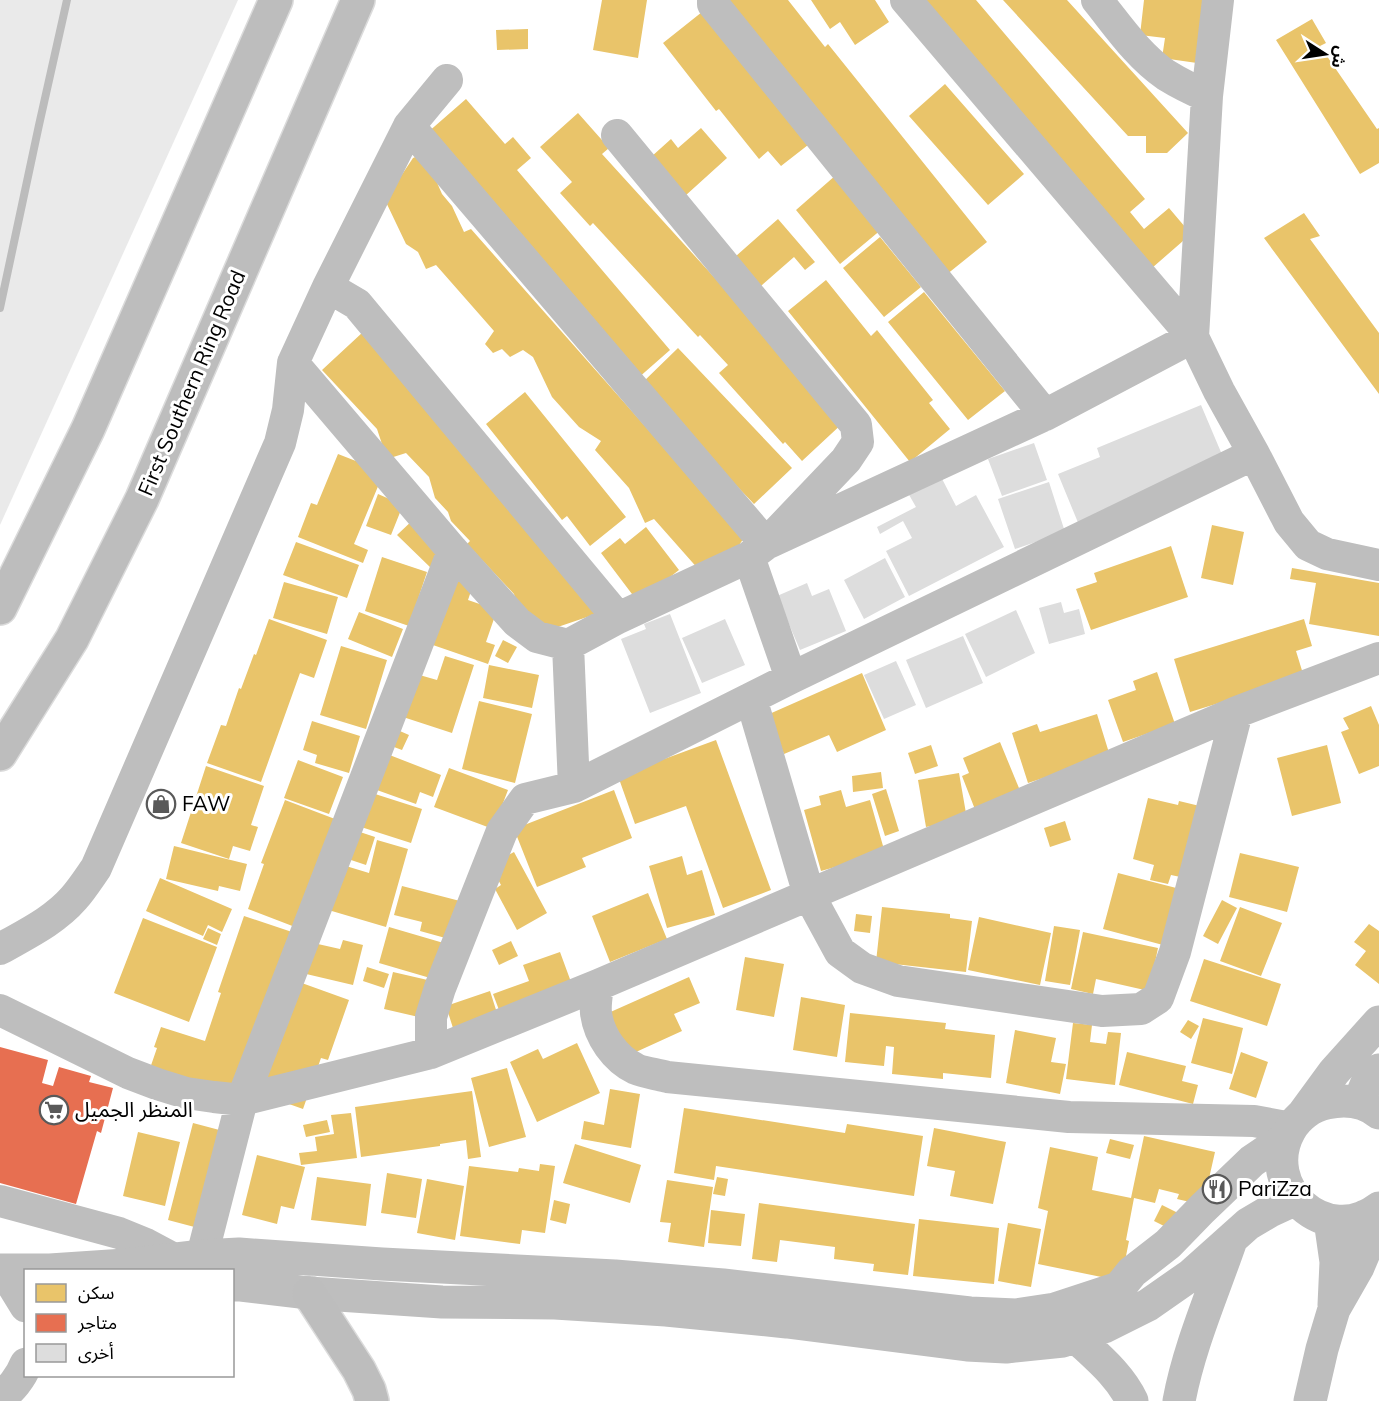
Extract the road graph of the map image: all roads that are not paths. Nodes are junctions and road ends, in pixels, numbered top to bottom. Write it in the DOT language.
graph roads {
  1 [pos="276,0"];
  2 [pos="358,0"];
  3 [pos="713,0"];
  4 [pos="906,0"];
  5 [pos="1097,0"];
  6 [pos="1218,0"];
  7 [pos="447,80"];
  8 [pos="1207,96"];
  9 [pos="409,126"];
  10 [pos="617,135"];
  11 [pos="328,287"];
  12 [pos="1194,337"];
  13 [pos="293,363"];
  14 [pos="1045,415"];
  15 [pos="1254,454"];
  16 [pos="758,550"];
  17 [pos="453,551"];
  18 [pos="1379,565"];
  19 [pos="0,608"];
  20 [pos="618,618"];
  21 [pos="568,645"];
  22 [pos="1379,658"];
  23 [pos="791,678"];
  24 [pos="751,698"];
  25 [pos="1237,712"];
  26 [pos="0,754"];
  27 [pos="574,787"];
  28 [pos="809,895"];
  29 [pos="0,949"];
  30 [pos="598,986"];
  31 [pos="0,1010"];
  32 [pos="1379,1022"];
  33 [pos="431,1053"];
  34 [pos="1379,1070"];
  35 [pos="242,1100"];
  36 [pos="1369,1108"];
  37 [pos="1294,1125"];
  38 [pos="1296,1199"];
  39 [pos="0,1201"];
  40 [pos="1372,1212"];
  41 [pos="1330,1220"];
  42 [pos="1230,1240"];
  43 [pos="189,1258"];
  44 [pos="65,1269"];
  45 [pos="24,1271"];
  46 [pos="0,1272"];
  47 [pos="234,1286"];
  48 [pos="309,1293"];
  49 [pos="24,1303"];
  50 [pos="1334,1310"];
  51 [pos="1076,1337"];
  52 [pos="24,1369"];
  53 [pos="0,1397"];
  54 [pos="372,1401"];
  55 [pos="1131,1401"];
  56 [pos="1179,1401"];
  57 [pos="1310,1401"];
  1 -- 19 [label="highway"];
  2 -- 26 [label="highway, First Southern Ring Road"];
  3 -- 14 [label="street"];
  4 -- 12 [label="street"];
  5 -- 8 [label="street"];
  6 -- 8 [label="street"];
  7 -- 9 [label="street"];
  8 -- 12 [label="street"];
  9 -- 11 [label="street"];
  9 -- 16 [label="street"];
  10 -- 16 [label="street"];
  11 -- 13 [label="street"];
  11 -- 20 [label="street"];
  12 -- 14 [label="street"];
  12 -- 15 [label="street"];
  13 -- 17 [label="street"];
  13 -- 29 [label="street"];
  14 -- 16 [label="street"];
  15 -- 18 [label="street"];
  15 -- 23 [label="street"];
  16 -- 20 [label="street"];
  16 -- 23 [label="street"];
  17 -- 21 [label="street"];
  17 -- 35 [label="street"];
  20 -- 21 [label="street"];
  21 -- 27 [label="street"];
  22 -- 25 [label="street"];
  23 -- 24 [label="street"];
  24 -- 27 [label="street"];
  24 -- 28 [label="street"];
  25 -- 28 [label="street"];
  25 -- 28 [label="street"];
  27 -- 33 [label="street"];
  28 -- 30 [label="street"];
  30 -- 33 [label="street"];
  30 -- 37 [label="street"];
  31 -- 35 [label="street"];
  32 -- 37 [label="street"];
  33 -- 35 [label="street"];
  34 -- 36 [label="street"];
  35 -- 43 [label="street"];
  36 -- 37 [label="street"];
  37 -- 38 [label="street"];
  37 -- 43 [label="street"];
  38 -- 41 [label="street"];
  38 -- 42 [label="street"];
  39 -- 43 [label="street"];
  40 -- 41 [label="street"];
  40 -- 50 [label="street"];
  41 -- 50 [label="street"];
  42 -- 51 [label="street"];
  42 -- 56 [label="street"];
  43 -- 44 [label="street"];
  45 -- 46 [label="street"];
  46 -- 49 [label="street"];
  47 -- 48 [label="street"];
  48 -- 51 [label="street"];
  48 -- 54 [label="highway"];
  50 -- 57 [label="street"];
  51 -- 55 [label="street"];
  52 -- 53 [label="street"];
}
